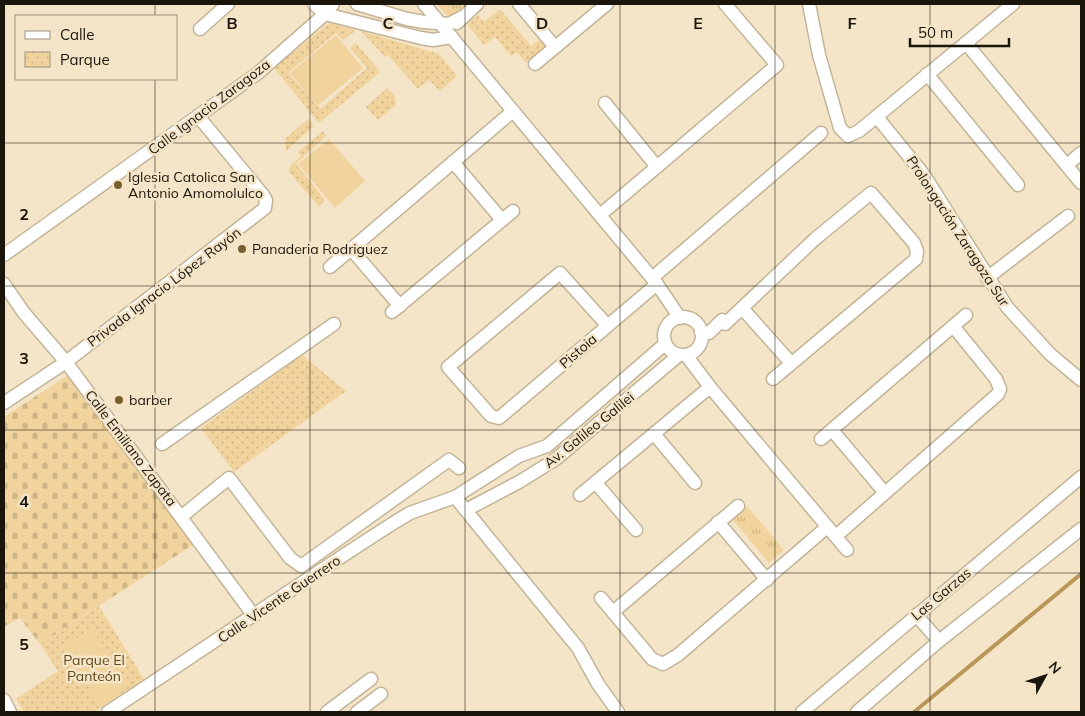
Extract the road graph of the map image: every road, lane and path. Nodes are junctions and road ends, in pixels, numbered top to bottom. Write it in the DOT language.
graph roads {
  1 [pos="228,4"];
  2 [pos="314,4"];
  3 [pos="333,4"];
  4 [pos="357,4"];
  5 [pos="424,4"];
  6 [pos="478,4"];
  7 [pos="519,4"];
  8 [pos="607,4"];
  9 [pos="725,4"];
  10 [pos="809,4"];
  11 [pos="1013,4"];
  12 [pos="371,8"];
  13 [pos="325,14"];
  14 [pos="462,17"];
  15 [pos="407,19"];
  16 [pos="438,22"];
  17 [pos="366,23"];
  18 [pos="200,29"];
  19 [pos="404,34"];
  20 [pos="452,37"];
  21 [pos="966,43"];
  22 [pos="555,47"];
  23 [pos="535,64"];
  24 [pos="928,74"];
  25 [pos="605,103"];
  26 [pos="513,111"];
  27 [pos="198,116"];
  28 [pos="877,117"];
  29 [pos="859,131"];
  30 [pos="821,132"];
  31 [pos="895,137"];
  32 [pos="1081,153"];
  33 [pos="453,162"];
  34 [pos="1067,165"];
  35 [pos="657,167"];
  36 [pos="1081,183"];
  37 [pos="1018,185"];
  38 [pos="512,211"];
  39 [pos="600,215"];
  40 [pos="1068,216"];
  41 [pos="502,220"];
  42 [pos="351,249"];
  43 [pos="4,255"];
  44 [pos="330,267"];
  45 [pos="987,278"];
  46 [pos="654,281"];
  47 [pos="4,284"];
  48 [pos="742,308"];
  49 [pos="966,315"];
  50 [pos="680,318"];
  51 [pos="334,324"];
  52 [pos="607,325"];
  53 [pos="953,326"];
  54 [pos="701,332"];
  55 [pos="665,344"];
  56 [pos="683,355"];
  57 [pos="66,362"];
  58 [pos="791,363"];
  59 [pos="773,379"];
  60 [pos="1081,380"];
  61 [pos="710,387"];
  62 [pos="4,403"];
  63 [pos="832,430"];
  64 [pos="654,435"];
  65 [pos="821,439"];
  66 [pos="162,444"];
  67 [pos="547,446"];
  68 [pos="556,459"];
  69 [pos="454,464"];
  70 [pos="508,464"];
  71 [pos="1081,477"];
  72 [pos="519,482"];
  73 [pos="596,483"];
  74 [pos="695,484"];
  75 [pos="885,493"];
  76 [pos="580,495"];
  77 [pos="455,497"];
  78 [pos="738,506"];
  79 [pos="466,510"];
  80 [pos="182,516"];
  81 [pos="718,522"];
  82 [pos="1081,529"];
  83 [pos="636,530"];
  84 [pos="831,532"];
  85 [pos="847,550"];
  86 [pos="767,580"];
  87 [pos="601,598"];
  88 [pos="613,612"];
  89 [pos="916,615"];
  90 [pos="254,616"];
  91 [pos="939,641"];
  92 [pos="371,679"];
  93 [pos="381,694"];
  94 [pos="4,700"];
  95 [pos="10,712"];
  96 [pos="108,712"];
  97 [pos="328,712"];
  98 [pos="356,712"];
  99 [pos="618,712"];
  100 [pos="802,712"];
  101 [pos="858,712"];
  1 -- 18 [label="street"];
  2 -- 13 [label="street"];
  3 -- 13 [label="street, Calle Ignacio Zaragoza"];
  4 -- 12 [label="street"];
  5 -- 16 [label="street"];
  6 -- 14 [label="street"];
  7 -- 22 [label="street"];
  8 -- 22 [label="street"];
  9 -- 35 [label="street"];
  10 -- 29 [label="street"];
  11 -- 21 [label="street"];
  12 -- 15 [label="street"];
  12 -- 17 [label="street"];
  13 -- 17 [label="street"];
  13 -- 27 [label="street, Calle Ignacio Zaragoza"];
  14 -- 16 [label="street"];
  14 -- 20 [label="street"];
  15 -- 16 [label="street"];
  15 -- 19 [label="street"];
  16 -- 20 [label="street"];
  17 -- 19 [label="street"];
  19 -- 20 [label="street"];
  20 -- 26 [label="street"];
  21 -- 24 [label="street"];
  21 -- 34 [label="street"];
  22 -- 23 [label="street"];
  24 -- 28 [label="street"];
  24 -- 37 [label="street"];
  25 -- 35 [label="street"];
  26 -- 33 [label="street"];
  26 -- 39 [label="street"];
  27 -- 43 [label="street, Calle Ignacio Zaragoza"];
  27 -- 57 [label="street, Privada Ignacio López Rayón"];
  28 -- 29 [label="street"];
  28 -- 31 [label="street, Prolongación Zaragoza Sur"];
  29 -- 31 [label="street"];
  30 -- 46 [label="street, Pistoia"];
  31 -- 45 [label="street, Prolongación Zaragoza Sur"];
  32 -- 34 [label="street"];
  33 -- 41 [label="street"];
  33 -- 42 [label="street"];
  34 -- 36 [label="street"];
  35 -- 39 [label="street"];
  38 -- 41 [label="street"];
  39 -- 46 [label="street"];
  40 -- 45 [label="street"];
  41 -- 42 [label="street"];
  42 -- 44 [label="street"];
  45 -- 60 [label="street, Prolongación Zaragoza Sur"];
  46 -- 50 [label="street"];
  46 -- 52 [label="street, Pistoia"];
  47 -- 57 [label="street, Calle Emiliano Zapata"];
  48 -- 54 [label="street"];
  48 -- 58 [label="street"];
  48 -- 58 [label="street"];
  49 -- 53 [label="street"];
  50 -- 54 [label="street"];
  50 -- 55 [label="street"];
  51 -- 66 [label="street"];
  52 -- 52 [label="street, Pistoia"];
  53 -- 63 [label="street"];
  53 -- 75 [label="street"];
  54 -- 56 [label="street"];
  55 -- 56 [label="street"];
  55 -- 67 [label="street"];
  56 -- 61 [label="street"];
  56 -- 68 [label="street, Av. Galileo Galilei"];
  57 -- 62 [label="street, Privada Ignacio López Rayón"];
  57 -- 80 [label="street, Calle Emiliano Zapata"];
  58 -- 59 [label="street"];
  61 -- 64 [label="street"];
  61 -- 84 [label="street"];
  63 -- 65 [label="street"];
  63 -- 75 [label="street"];
  64 -- 73 [label="street"];
  64 -- 74 [label="street"];
  67 -- 68 [label="street"];
  67 -- 70 [label="street, Calle Vicente Guerrero"];
  68 -- 72 [label="street, Av. Galileo Galilei"];
  69 -- 80 [label="street"];
  70 -- 72 [label="street"];
  70 -- 77 [label="street, Calle Vicente Guerrero"];
  71 -- 89 [label="street, Las Garzas"];
  72 -- 79 [label="street, Av. Galileo Galilei"];
  73 -- 76 [label="street"];
  73 -- 83 [label="street"];
  75 -- 84 [label="street"];
  77 -- 79 [label="street"];
  77 -- 90 [label="street, Calle Vicente Guerrero"];
  78 -- 81 [label="street"];
  79 -- 99 [label="street"];
  80 -- 90 [label="street, Calle Emiliano Zapata"];
  81 -- 86 [label="street"];
  81 -- 88 [label="street"];
  82 -- 91 [label="street"];
  84 -- 85 [label="street"];
  84 -- 86 [label="street"];
  86 -- 88 [label="street"];
  87 -- 88 [label="street"];
  89 -- 91 [label="street"];
  89 -- 100 [label="street, Las Garzas"];
  90 -- 96 [label="street, Calle Vicente Guerrero"];
  91 -- 101 [label="street"];
  92 -- 97 [label="street"];
  93 -- 98 [label="street"];
  94 -- 95 [label="street"];
}
